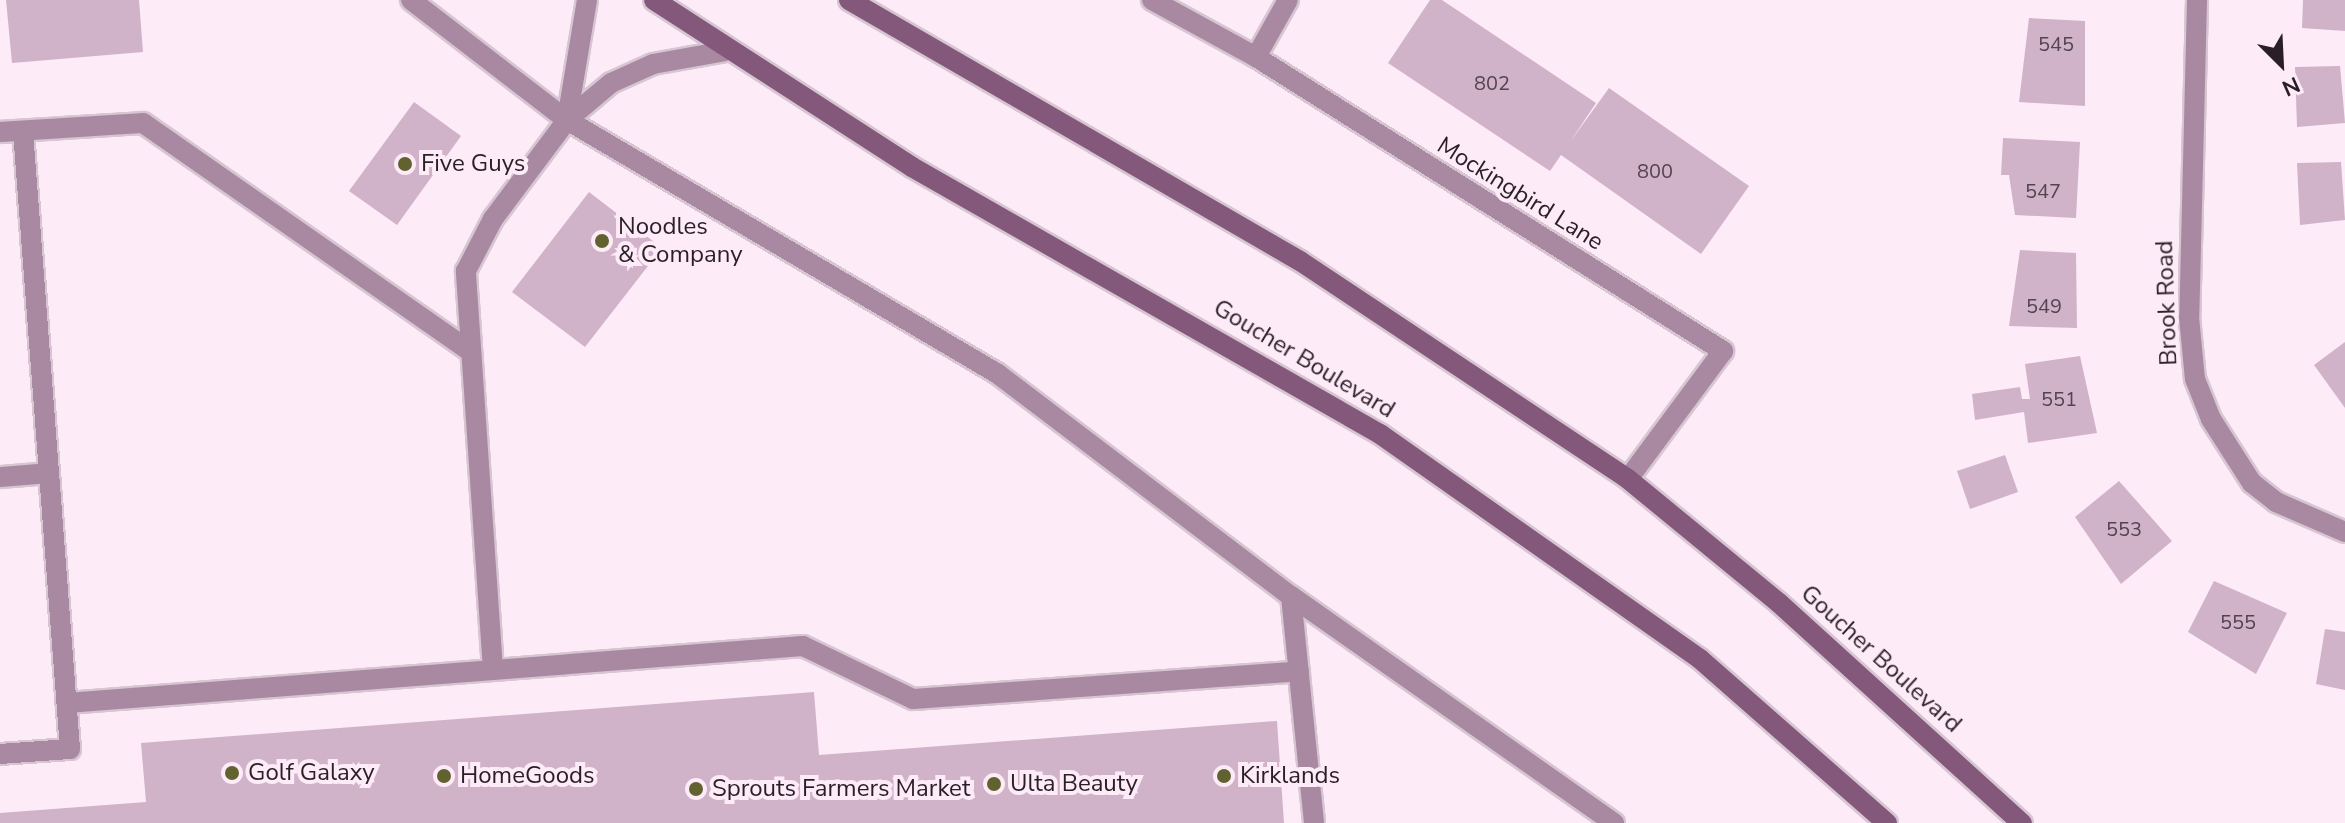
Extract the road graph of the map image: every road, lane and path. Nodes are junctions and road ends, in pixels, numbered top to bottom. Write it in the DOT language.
graph roads {
  1 [pos="411,0"];
  2 [pos="587,0"];
  3 [pos="654,0"];
  4 [pos="849,0"];
  5 [pos="1152,0"];
  6 [pos="1288,0"];
  7 [pos="2197,0"];
  8 [pos="725,51"];
  9 [pos="1256,57"];
  10 [pos="567,120"];
  11 [pos="23,131"];
  12 [pos="0,132"];
  13 [pos="467,349"];
  14 [pos="49,473"];
  15 [pos="0,477"];
  16 [pos="1628,479"];
  17 [pos="2345,532"];
  18 [pos="1291,596"];
  19 [pos="493,670"];
  20 [pos="1299,671"];
  21 [pos="67,703"];
  22 [pos="0,754"];
  23 [pos="1314,823"];
  24 [pos="1614,823"];
  25 [pos="1887,823"];
  26 [pos="2022,823"];
  1 -- 10 [label="street"];
  2 -- 10 [label="street"];
  3 -- 8 [label="main road, Goucher Boulevard"];
  4 -- 16 [label="main road, Goucher Boulevard"];
  5 -- 9 [label="street, Mockingbird Lane"];
  6 -- 9 [label="street"];
  7 -- 17 [label="street, Brook Road"];
  8 -- 10 [label="street"];
  8 -- 25 [label="main road, Goucher Boulevard"];
  9 -- 16 [label="street, Mockingbird Lane"];
  10 -- 13 [label="street"];
  10 -- 18 [label="street"];
  11 -- 12 [label="street"];
  11 -- 13 [label="street"];
  11 -- 14 [label="street"];
  13 -- 19 [label="street"];
  14 -- 15 [label="street"];
  14 -- 21 [label="street"];
  16 -- 26 [label="main road, Goucher Boulevard"];
  18 -- 20 [label="street"];
  18 -- 24 [label="street"];
  19 -- 20 [label="street"];
  19 -- 21 [label="street"];
  20 -- 23 [label="street"];
  21 -- 22 [label="street"];
}
